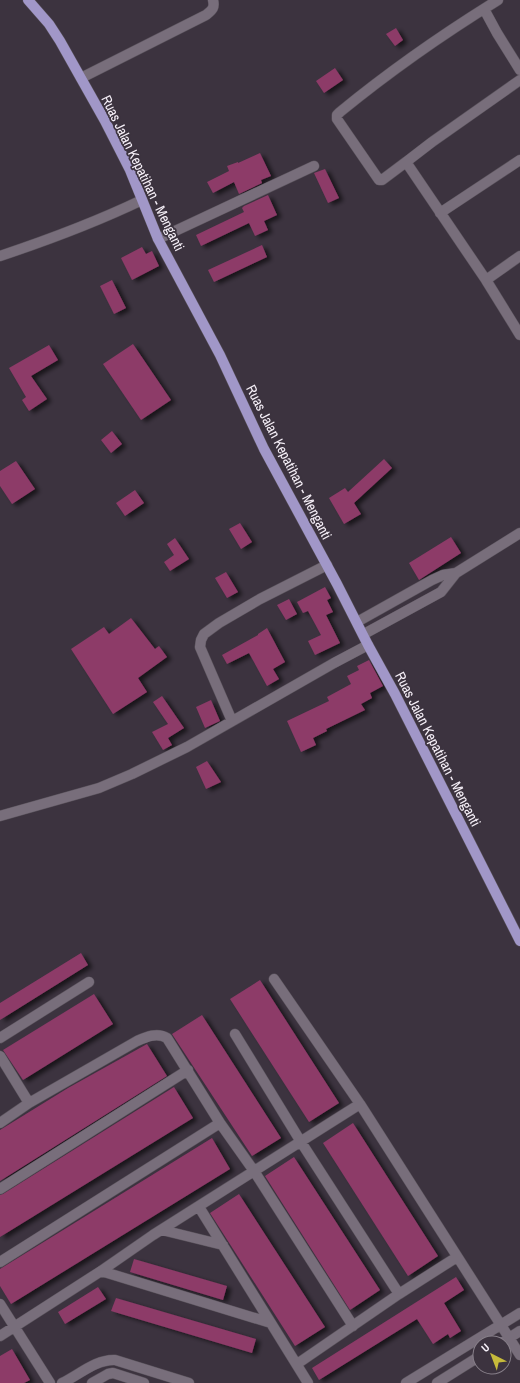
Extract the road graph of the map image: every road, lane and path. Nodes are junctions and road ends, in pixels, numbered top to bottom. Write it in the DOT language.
graph roads {
  1 [pos="28,0"];
  2 [pos="213,0"];
  3 [pos="498,0"];
  4 [pos="484,9"];
  5 [pos="520,70"];
  6 [pos="81,78"];
  7 [pos="520,80"];
  8 [pos="520,160"];
  9 [pos="406,162"];
  10 [pos="314,166"];
  11 [pos="142,200"];
  12 [pos="440,213"];
  13 [pos="158,239"];
  14 [pos="0,256"];
  15 [pos="520,256"];
  16 [pos="486,280"];
  17 [pos="520,334"];
  18 [pos="520,534"];
  19 [pos="327,565"];
  20 [pos="456,573"];
  21 [pos="357,622"];
  22 [pos="364,634"];
  23 [pos="368,645"];
  24 [pos="232,721"];
  25 [pos="0,816"];
  26 [pos="520,941"];
  27 [pos="274,978"];
  28 [pos="89,982"];
  29 [pos="235,1034"];
  30 [pos="0,1038"];
  31 [pos="0,1056"];
  32 [pos="188,1070"];
  33 [pos="29,1103"];
  34 [pos="360,1104"];
  35 [pos="0,1123"];
  36 [pos="220,1123"];
  37 [pos="301,1142"];
  38 [pos="254,1172"];
  39 [pos="0,1188"];
  40 [pos="199,1207"];
  41 [pos="162,1230"];
  42 [pos="223,1245"];
  43 [pos="457,1257"];
  44 [pos="0,1262"];
  45 [pos="101,1271"];
  46 [pos="399,1294"];
  47 [pos="0,1304"];
  48 [pos="520,1313"];
  49 [pos="271,1322"];
  50 [pos="501,1325"];
  51 [pos="353,1326"];
  52 [pos="14,1327"];
  53 [pos="504,1335"];
  54 [pos="0,1336"];
  55 [pos="512,1348"];
  56 [pos="520,1355"];
  57 [pos="472,1361"];
  58 [pos="297,1364"];
  59 [pos="50,1383"];
  60 [pos="62,1383"];
  61 [pos="92,1383"];
  62 [pos="144,1383"];
  63 [pos="189,1383"];
  64 [pos="308,1383"];
  65 [pos="406,1383"];
  66 [pos="437,1383"];
  1 -- 6 [label="main road, Ruas Jalan Kepatihan - Menganti"];
  2 -- 6 [label="street"];
  3 -- 4 [label="street"];
  4 -- 5 [label="street"];
  4 -- 9 [label="street"];
  6 -- 11 [label="main road, Ruas Jalan Kepatihan - Menganti"];
  7 -- 9 [label="street"];
  8 -- 12 [label="street"];
  9 -- 12 [label="street"];
  10 -- 13 [label="street"];
  11 -- 13 [label="main road, Ruas Jalan Kepatihan - Menganti"];
  11 -- 14 [label="street"];
  12 -- 16 [label="street"];
  13 -- 19 [label="main road, Ruas Jalan Kepatihan - Menganti"];
  15 -- 16 [label="street"];
  16 -- 17 [label="street"];
  18 -- 20 [label="street"];
  19 -- 21 [label="main road, Ruas Jalan Kepatihan - Menganti"];
  19 -- 24 [label="street"];
  20 -- 21 [label="street"];
  20 -- 22 [label="street"];
  21 -- 22 [label="main road, Ruas Jalan Kepatihan - Menganti"];
  22 -- 23 [label="main road, Ruas Jalan Kepatihan - Menganti"];
  23 -- 24 [label="street"];
  23 -- 26 [label="main road, Ruas Jalan Kepatihan - Menganti"];
  24 -- 25 [label="street"];
  27 -- 34 [label="street"];
  28 -- 30 [label="street"];
  29 -- 37 [label="street"];
  31 -- 33 [label="street"];
  32 -- 33 [label="street"];
  32 -- 36 [label="street"];
  32 -- 39 [label="street"];
  33 -- 35 [label="street"];
  34 -- 37 [label="street"];
  34 -- 43 [label="street"];
  36 -- 38 [label="street"];
  36 -- 44 [label="street"];
  37 -- 38 [label="street"];
  37 -- 46 [label="street"];
  38 -- 40 [label="street"];
  38 -- 51 [label="street"];
  40 -- 41 [label="street"];
  40 -- 42 [label="street"];
  41 -- 42 [label="street"];
  41 -- 45 [label="street"];
  42 -- 49 [label="street"];
  43 -- 46 [label="street"];
  43 -- 50 [label="street"];
  45 -- 49 [label="street"];
  45 -- 52 [label="street"];
  46 -- 51 [label="street"];
  47 -- 52 [label="street"];
  48 -- 50 [label="street"];
  49 -- 58 [label="street"];
  50 -- 53 [label="street"];
  50 -- 65 [label="street"];
  51 -- 58 [label="street"];
  52 -- 54 [label="street"];
  52 -- 59 [label="street"];
  55 -- 56 [label="street"];
  57 -- 66 [label="street"];
  58 -- 64 [label="street"];
  60 -- 63 [label="street"];
  61 -- 62 [label="street"];
}
